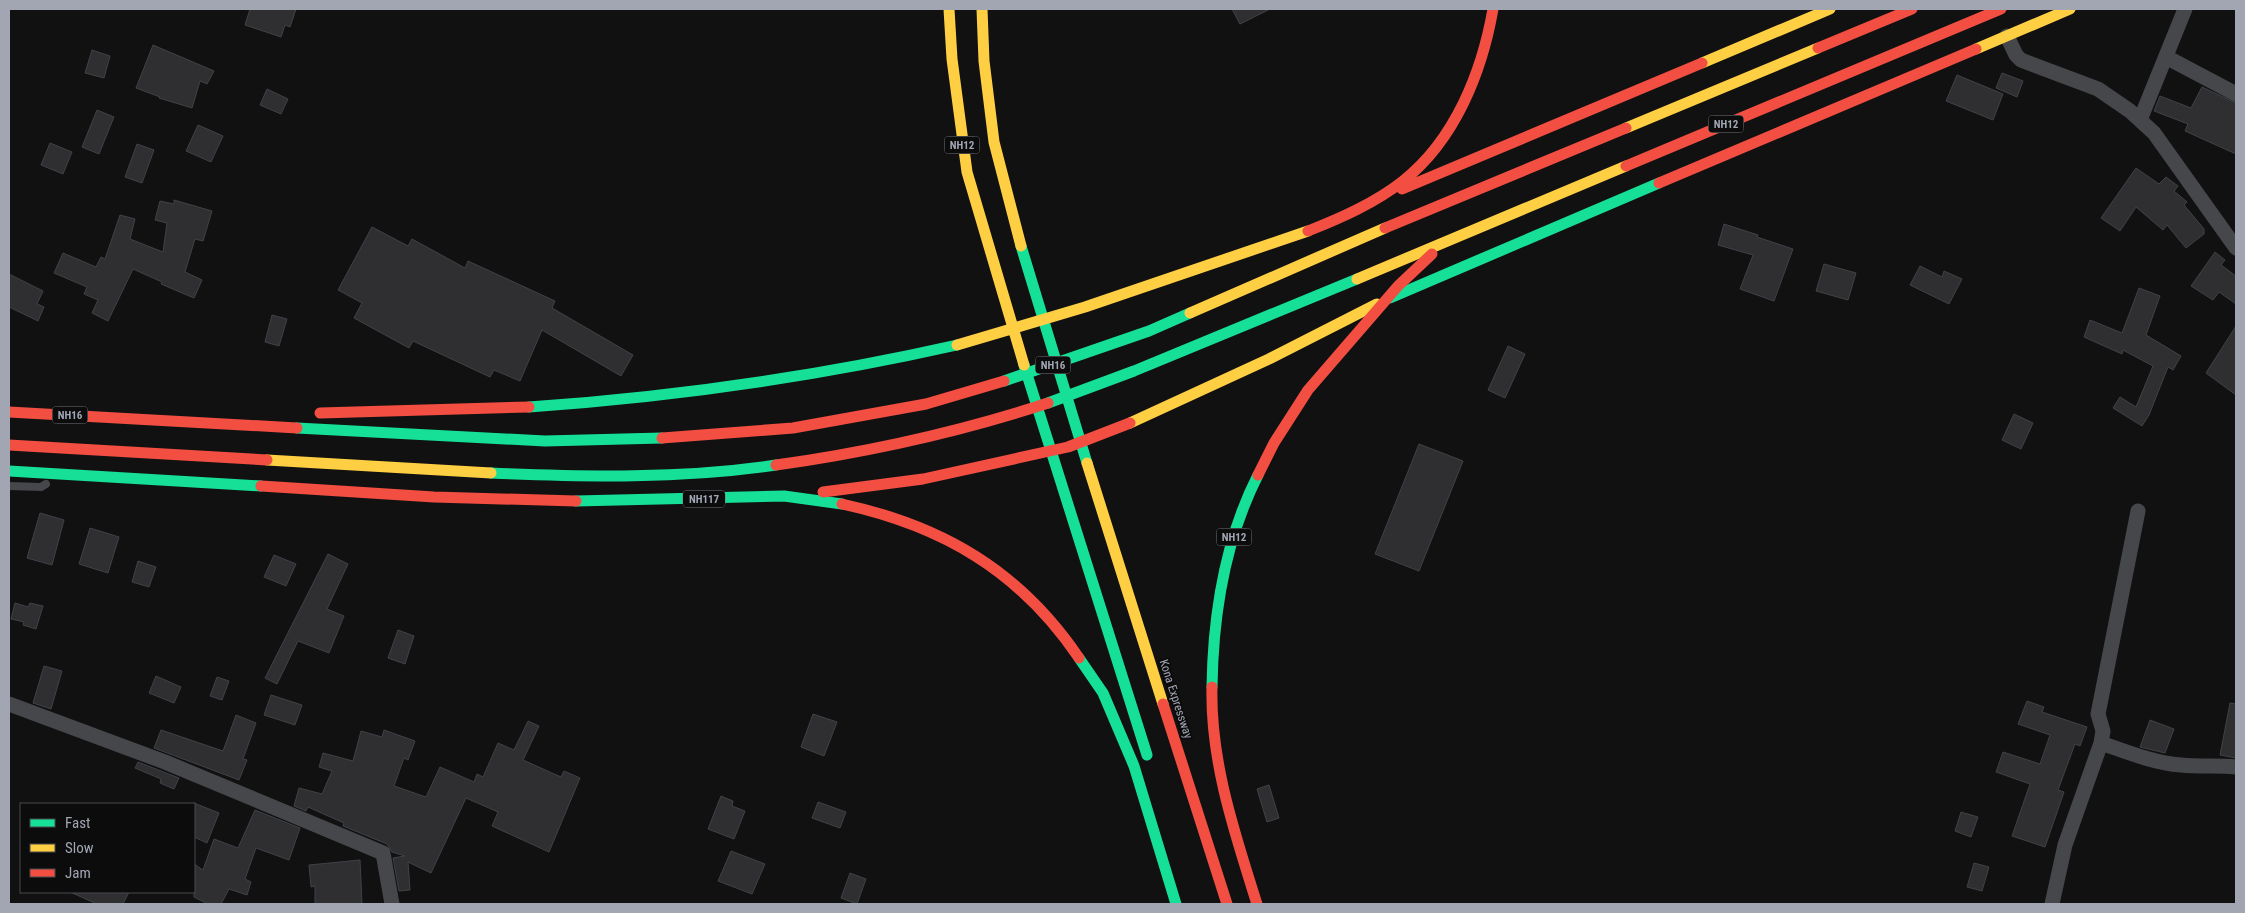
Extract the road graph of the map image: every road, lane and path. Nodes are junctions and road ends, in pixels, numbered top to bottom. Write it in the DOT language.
graph roads {
  1 [pos="949,9"];
  2 [pos="982,9"];
  3 [pos="1493,9"];
  4 [pos="1830,9"];
  5 [pos="1912,9"];
  6 [pos="2001,9"];
  7 [pos="2070,9"];
  8 [pos="2185,9"];
  9 [pos="2045,14"];
  10 [pos="2007,36"];
  11 [pos="2166,57"];
  12 [pos="2236,94"];
  13 [pos="2140,120"];
  14 [pos="1371,202"];
  15 [pos="1451,239"];
  16 [pos="2236,248"];
  17 [pos="1387,299"];
  18 [pos="9,412"];
  19 [pos="270,414"];
  20 [pos="310,414"];
  21 [pos="131,418"];
  22 [pos="9,444"];
  23 [pos="9,470"];
  24 [pos="66,475"];
  25 [pos="9,486"];
  26 [pos="784,496"];
  27 [pos="2138,511"];
  28 [pos="9,704"];
  29 [pos="2101,743"];
  30 [pos="1149,764"];
  31 [pos="2236,767"];
  32 [pos="392,904"];
  33 [pos="1176,904"];
  34 [pos="1227,904"];
  35 [pos="1257,904"];
  36 [pos="2052,904"];
  1 -- 30 [label="main road, NH12"];
  2 -- 34 [label="main road, Kona Expressway"];
  3 -- 14 [label="main road"];
  4 -- 14 [label="main road"];
  5 -- 21 [label="main road, NH16"];
  6 -- 15 [label="main road, NH12"];
  7 -- 9 [label="main road"];
  8 -- 11 [label="street"];
  9 -- 10 [label="main road"];
  10 -- 13 [label="street"];
  10 -- 17 [label="main road"];
  11 -- 12 [label="street"];
  11 -- 13 [label="street"];
  13 -- 16 [label="street"];
  14 -- 20 [label="main road"];
  15 -- 17 [label="main road, NH12"];
  15 -- 22 [label="main road"];
  17 -- 26 [label="main road"];
  17 -- 35 [label="main road, NH12"];
  18 -- 21 [label="main road, NH16"];
  19 -- 21 [label="main road"];
  23 -- 24 [label="main road, NH117"];
  24 -- 25 [label="lane"];
  24 -- 26 [label="main road, NH117"];
  26 -- 33 [label="main road, NH117"];
  27 -- 29 [label="street"];
  28 -- 32 [label="street"];
  29 -- 31 [label="street"];
  29 -- 36 [label="street"];
}
